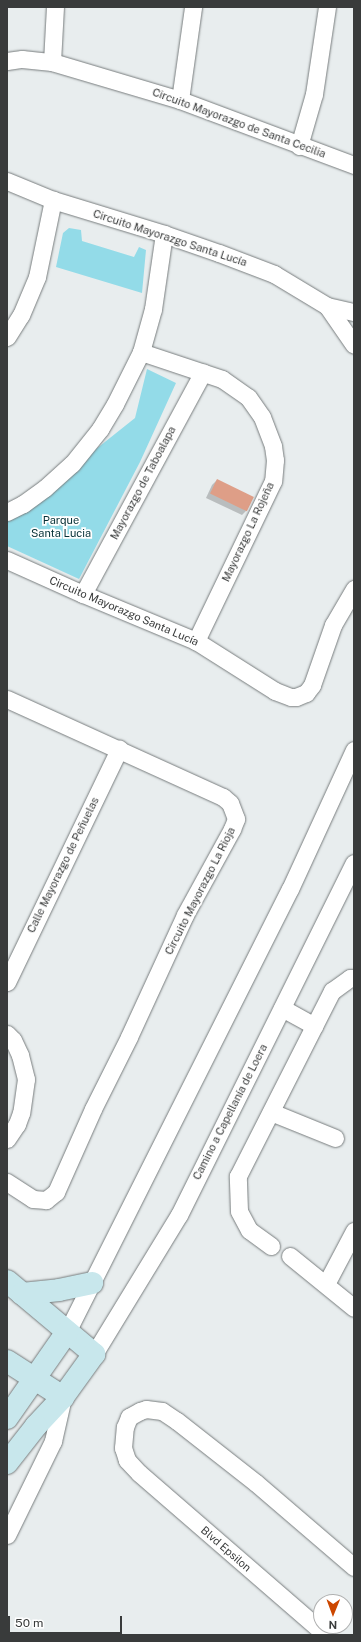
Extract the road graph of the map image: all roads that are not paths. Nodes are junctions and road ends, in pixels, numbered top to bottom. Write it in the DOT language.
graph roads {
  1 [pos="55,7"];
  2 [pos="193,7"];
  3 [pos="327,7"];
  4 [pos="7,61"];
  5 [pos="52,62"];
  6 [pos="180,100"];
  7 [pos="299,146"];
  8 [pos="354,165"];
  9 [pos="7,181"];
  10 [pos="53,200"];
  11 [pos="164,234"];
  12 [pos="327,306"];
  13 [pos="354,312"];
  14 [pos="7,337"];
  15 [pos="354,345"];
  16 [pos="141,352"];
  17 [pos="203,372"];
  18 [pos="7,512"];
  19 [pos="7,560"];
  20 [pos="354,589"];
  21 [pos="83,594"];
  22 [pos="196,641"];
  23 [pos="7,699"];
  24 [pos="120,749"];
  25 [pos="354,750"];
  26 [pos="354,863"];
  27 [pos="354,978"];
  28 [pos="7,982"];
  29 [pos="282,1008"];
  30 [pos="314,1026"];
  31 [pos="7,1034"];
  32 [pos="270,1112"];
  33 [pos="335,1138"];
  34 [pos="7,1139"];
  35 [pos="7,1182"];
  36 [pos="354,1230"];
  37 [pos="271,1246"];
  38 [pos="290,1256"];
  39 [pos="92,1283"];
  40 [pos="326,1284"];
  41 [pos="14,1287"];
  42 [pos="354,1308"];
  43 [pos="67,1332"];
  44 [pos="94,1354"];
  45 [pos="7,1361"];
  46 [pos="33,1379"];
  47 [pos="63,1397"];
  48 [pos="7,1418"];
  49 [pos="7,1463"];
  50 [pos="7,1535"];
  51 [pos="354,1567"];
  52 [pos="326,1635"];
  1 -- 5 [label="street"];
  2 -- 6 [label="street"];
  3 -- 7 [label="street"];
  4 -- 5 [label="street, Circuito Mayorazgo de Santa Cecilia"];
  5 -- 6 [label="street, Circuito Mayorazgo de Santa Cecilia"];
  6 -- 7 [label="street, Circuito Mayorazgo de Santa Cecilia"];
  7 -- 8 [label="street, Circuito Mayorazgo de Santa Cecilia"];
  9 -- 10 [label="street, Circuito Mayorazgo Santa Lucía"];
  10 -- 11 [label="street, Circuito Mayorazgo Santa Lucía"];
  10 -- 14 [label="street"];
  11 -- 12 [label="street, Circuito Mayorazgo Santa Lucía"];
  11 -- 16 [label="street"];
  12 -- 13 [label="street, Circuito Mayorazgo Santa Lucía"];
  12 -- 15 [label="street, Circuito Mayorazgo Santa Lucía"];
  16 -- 17 [label="street, Mayorazgo La Rojeña"];
  16 -- 18 [label="street"];
  17 -- 21 [label="street, Mayorazgo de Taboalapa"];
  17 -- 22 [label="street, Mayorazgo La Rojeña"];
  19 -- 21 [label="street, Circuito Mayorazgo Santa Lucía"];
  20 -- 22 [label="street, Circuito Mayorazgo Santa Lucía"];
  21 -- 22 [label="street, Circuito Mayorazgo Santa Lucía"];
  23 -- 24 [label="street, Circuito Mayorazgo La Rioja"];
  24 -- 28 [label="street, Calle Mayorazgo de Peñuelas"];
  24 -- 35 [label="street, Circuito Mayorazgo La Rioja"];
  25 -- 39 [label="street"];
  26 -- 29 [label="street, Camino a Capellanía de Loera"];
  27 -- 30 [label="street"];
  29 -- 30 [label="street"];
  29 -- 44 [label="street, Camino a Capellanía de Loera"];
  30 -- 32 [label="street"];
  31 -- 34 [label="street"];
  32 -- 33 [label="street"];
  32 -- 37 [label="street"];
  36 -- 40 [label="street"];
  38 -- 40 [label="street"];
  39 -- 41 [label="street"];
  39 -- 43 [label="street"];
  40 -- 42 [label="street"];
  41 -- 43 [label="street"];
  43 -- 44 [label="street"];
  43 -- 46 [label="street"];
  44 -- 47 [label="street"];
  45 -- 46 [label="street"];
  46 -- 47 [label="street"];
  46 -- 48 [label="street"];
  47 -- 49 [label="street"];
  47 -- 50 [label="street"];
  51 -- 52 [label="street, Blvd Epsilon"];
}
